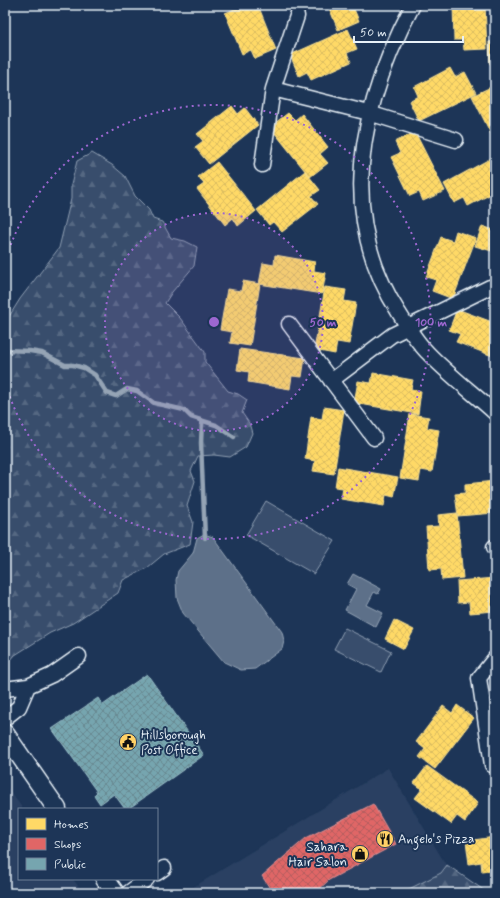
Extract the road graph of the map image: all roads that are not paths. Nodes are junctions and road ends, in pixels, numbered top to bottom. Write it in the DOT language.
graph roads {
  1 [pos="413,5"];
  2 [pos="297,16"];
  3 [pos="273,89"];
  4 [pos="369,113"];
  5 [pos="456,140"];
  6 [pos="262,165"];
  7 [pos="490,287"];
  8 [pos="289,324"];
  9 [pos="407,326"];
  10 [pos="331,381"];
  11 [pos="495,413"];
  12 [pos="374,438"];
  13 [pos="79,656"];
  14 [pos="495,658"];
  15 [pos="28,686"];
  16 [pos="5,689"];
  17 [pos="5,718"];
  18 [pos="5,734"];
  19 [pos="492,765"];
  20 [pos="56,808"];
  21 [pos="106,880"];
  22 [pos="147,880"];
  23 [pos="115,893"];
  24 [pos="128,893"];
  1 -- 4 [label="street"];
  2 -- 3 [label="street"];
  3 -- 4 [label="street"];
  3 -- 6 [label="street"];
  4 -- 5 [label="street"];
  4 -- 9 [label="street"];
  7 -- 9 [label="street"];
  8 -- 10 [label="street"];
  9 -- 10 [label="street"];
  9 -- 11 [label="street"];
  10 -- 12 [label="street"];
  13 -- 15 [label="street"];
  14 -- 19 [label="street"];
  15 -- 16 [label="street"];
  15 -- 17 [label="street"];
  18 -- 20 [label="main road"];
  21 -- 23 [label="main road"];
  22 -- 24 [label="street"];
}
